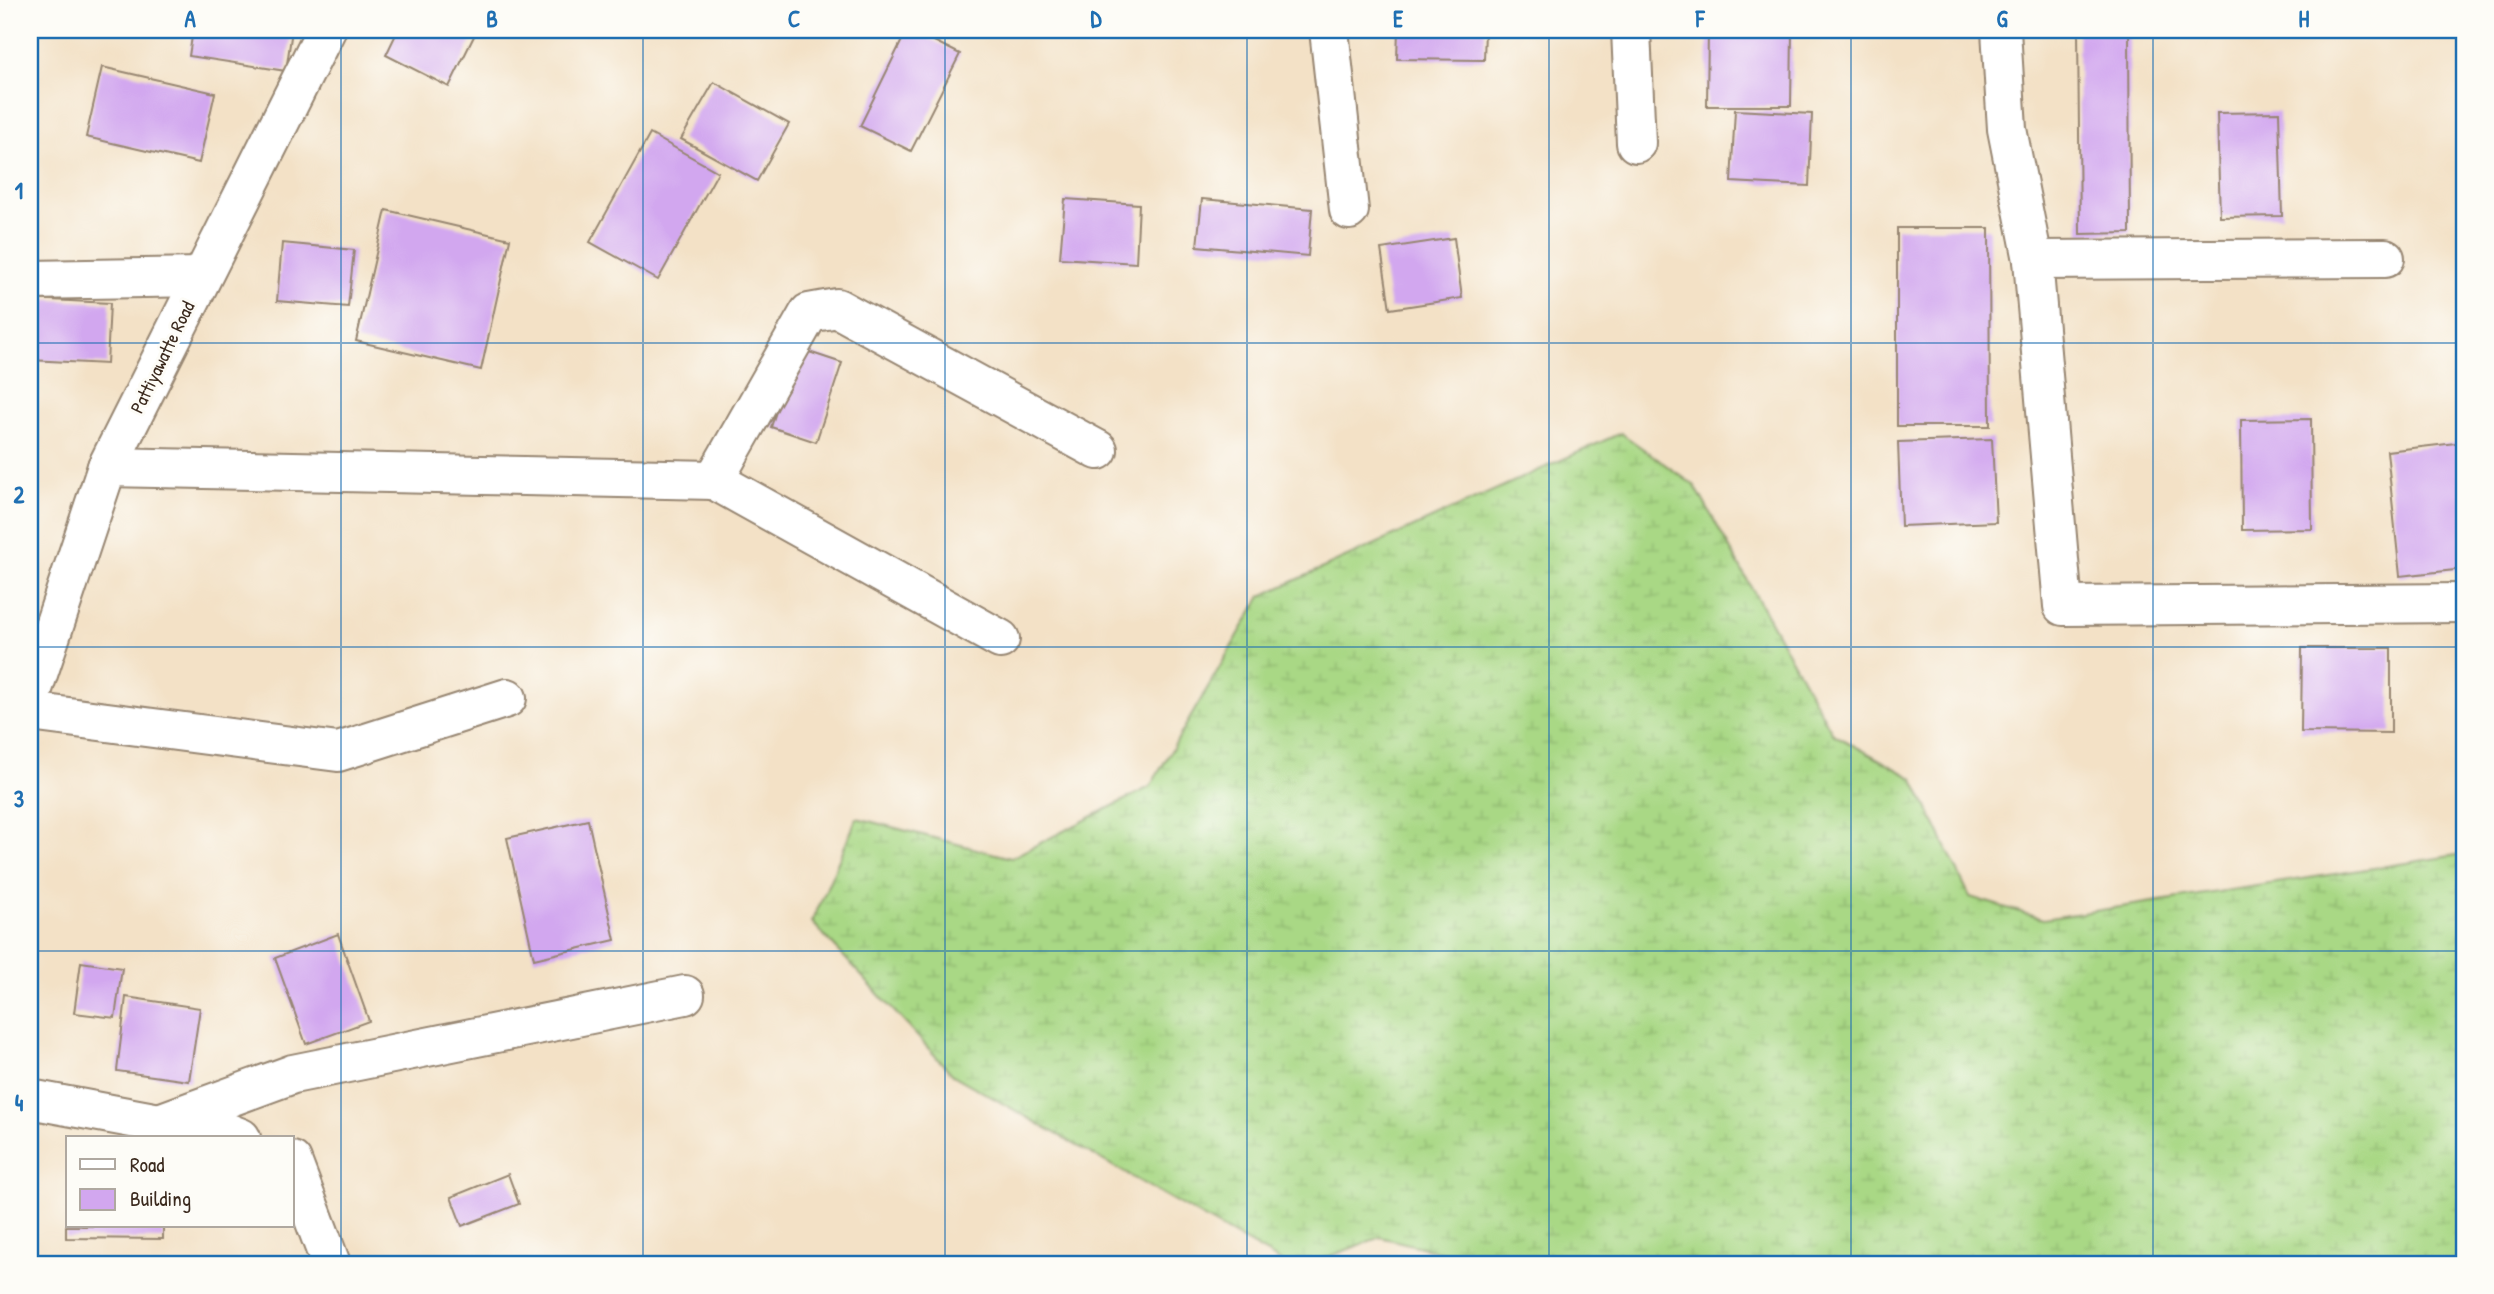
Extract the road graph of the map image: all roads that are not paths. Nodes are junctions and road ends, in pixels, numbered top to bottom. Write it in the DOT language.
graph roads {
  1 [pos="326,30"];
  2 [pos="1329,30"];
  3 [pos="1631,30"];
  4 [pos="2001,30"];
  5 [pos="1636,143"];
  6 [pos="1349,211"];
  7 [pos="2385,258"];
  8 [pos="2033,260"];
  9 [pos="201,277"];
  10 [pos="30,280"];
  11 [pos="1098,450"];
  12 [pos="107,467"];
  13 [pos="714,480"];
  14 [pos="2464,603"];
  15 [pos="1000,639"];
  16 [pos="30,698"];
  17 [pos="507,698"];
  18 [pos="30,712"];
  19 [pos="685,995"];
  20 [pos="30,1099"];
  21 [pos="159,1123"];
  22 [pos="237,1136"];
  23 [pos="294,1166"];
  24 [pos="331,1264"];
  1 -- 9 [label="street, Pattiyawatte Road"];
  2 -- 6 [label="street"];
  3 -- 5 [label="street"];
  4 -- 8 [label="street"];
  7 -- 8 [label="street"];
  8 -- 14 [label="street"];
  9 -- 10 [label="street"];
  9 -- 12 [label="street, Pattiyawatte Road"];
  11 -- 13 [label="street"];
  12 -- 13 [label="street"];
  12 -- 16 [label="street, Pattiyawatte Road"];
  13 -- 15 [label="street"];
  17 -- 18 [label="street"];
  19 -- 21 [label="street"];
  20 -- 21 [label="street"];
  21 -- 22 [label="street"];
  23 -- 24 [label="street"];
}
